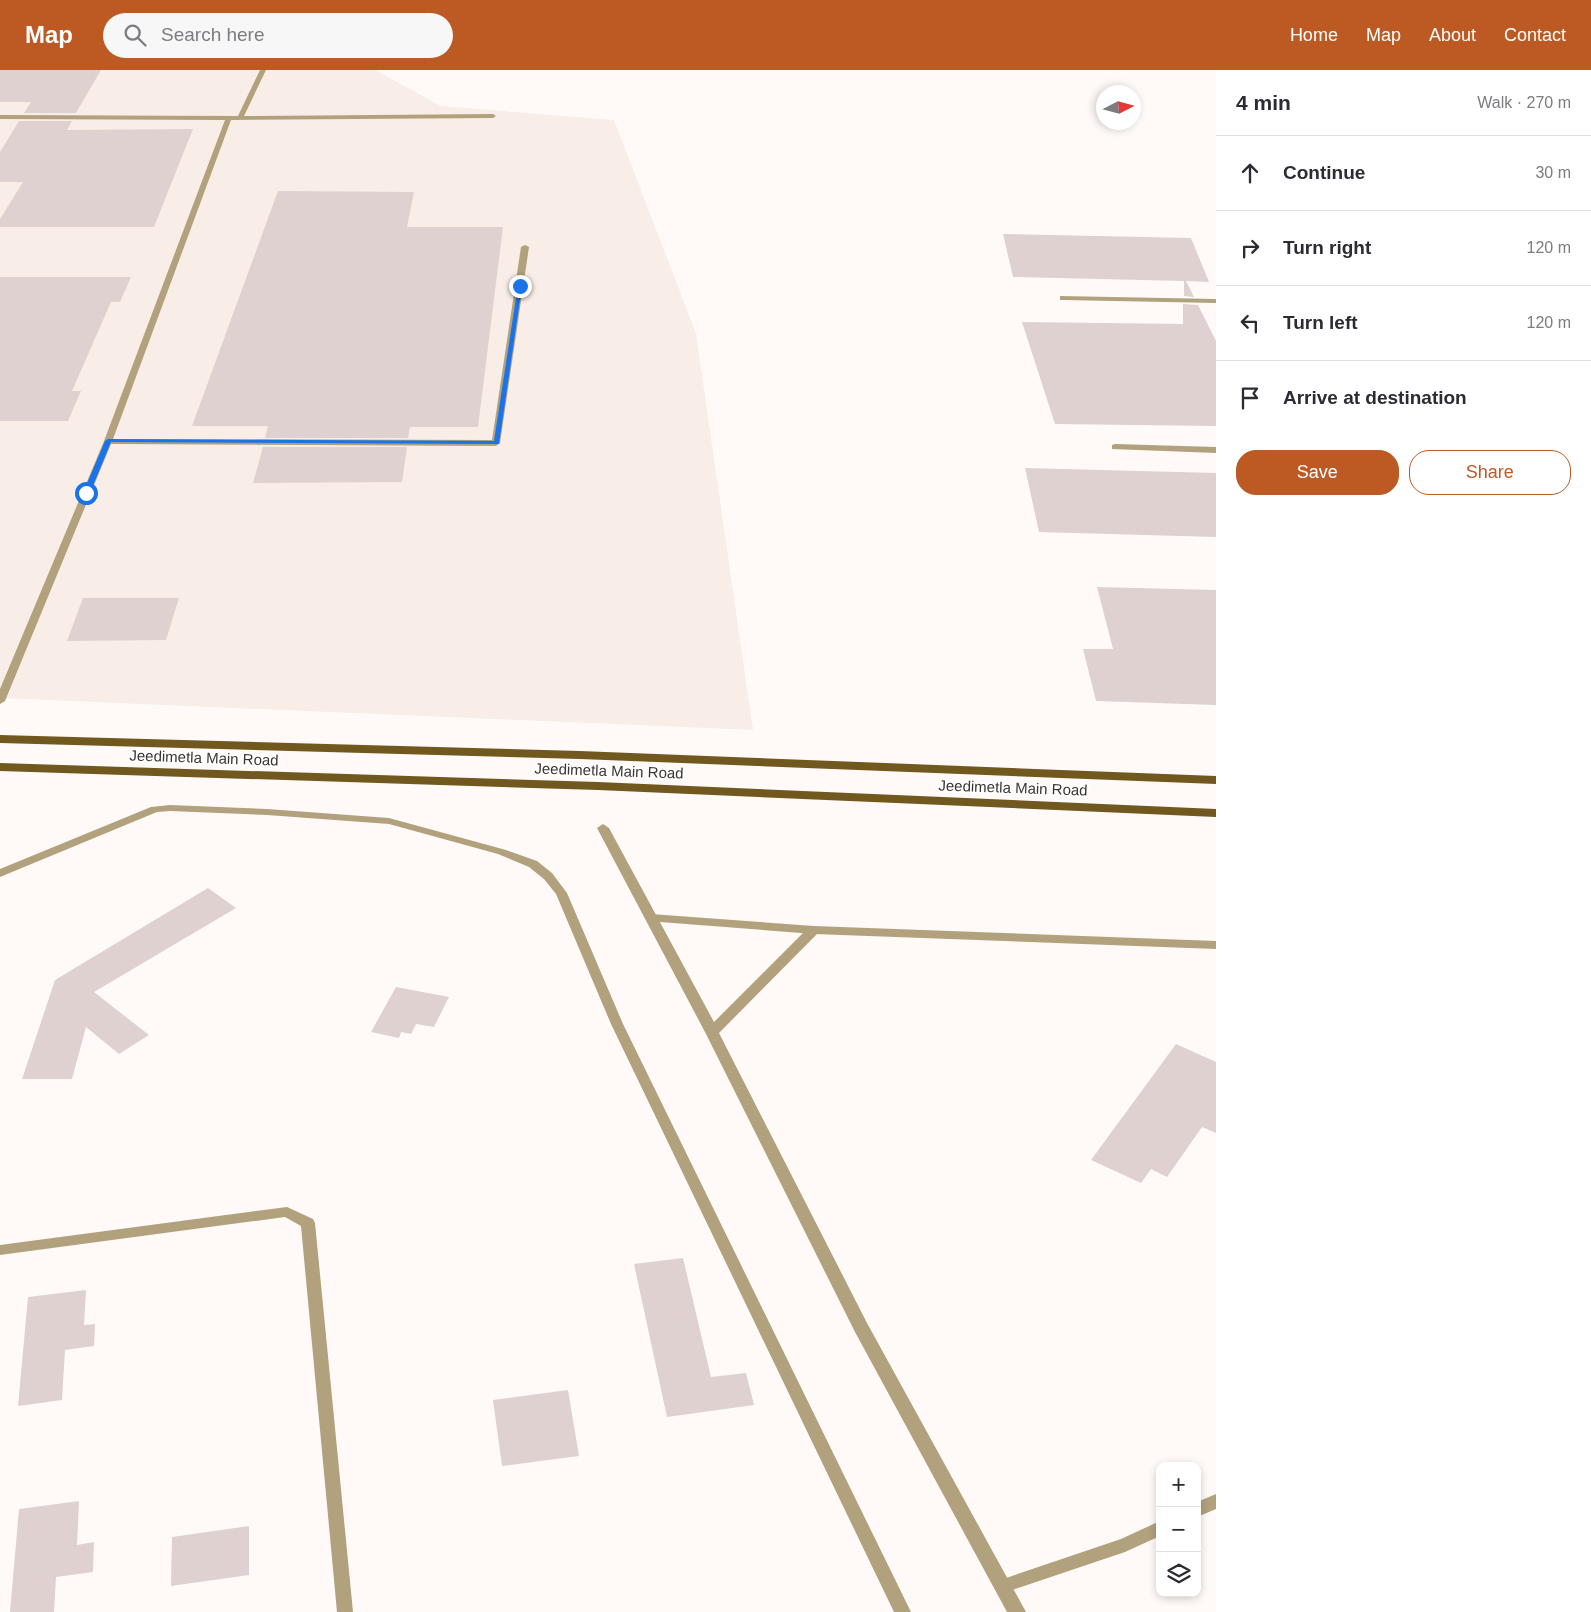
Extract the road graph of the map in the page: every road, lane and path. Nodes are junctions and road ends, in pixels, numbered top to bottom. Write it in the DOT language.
graph roads {
  1 [pos="263,70"];
  2 [pos="493,116"];
  3 [pos="0,117"];
  4 [pos="229,118"];
  5 [pos="240,118"];
  6 [pos="525,247"];
  7 [pos="1063,298"];
  8 [pos="1216,301"];
  9 [pos="108,441"];
  10 [pos="1115,447"];
  11 [pos="1216,450"];
  12 [pos="0,700"];
  13 [pos="0,739"];
  14 [pos="0,768"];
  15 [pos="1216,780"];
  16 [pos="1216,813"];
  17 [pos="603,828"];
  18 [pos="0,873"];
  19 [pos="651,918"];
  20 [pos="814,930"];
  21 [pos="1216,946"];
  22 [pos="712,1032"];
  23 [pos="0,1250"];
  24 [pos="1216,1501"];
  25 [pos="1201,1508"];
  26 [pos="1156,1530"];
  27 [pos="1003,1586"];
  28 [pos="345,1612"];
  29 [pos="903,1612"];
  30 [pos="1016,1612"];
  1 -- 5 [label="lane"];
  2 -- 5 [label="lane"];
  3 -- 4 [label="lane"];
  4 -- 5 [label="lane"];
  4 -- 9 [label="lane"];
  6 -- 9 [label="lane"];
  7 -- 8 [label="lane"];
  9 -- 12 [label="lane"];
  10 -- 11 [label="lane"];
  13 -- 15 [label="main road, Jeedimetla Main Road"];
  14 -- 16 [label="main road, Jeedimetla Main Road"];
  17 -- 19 [label="street"];
  18 -- 29 [label="lane"];
  19 -- 20 [label="lane"];
  19 -- 22 [label="street"];
  20 -- 21 [label="lane"];
  20 -- 22 [label="street"];
  22 -- 27 [label="street"];
  23 -- 28 [label="lane"];
  24 -- 25 [label="lane"];
  26 -- 27 [label="lane"];
  27 -- 30 [label="street"];
}
